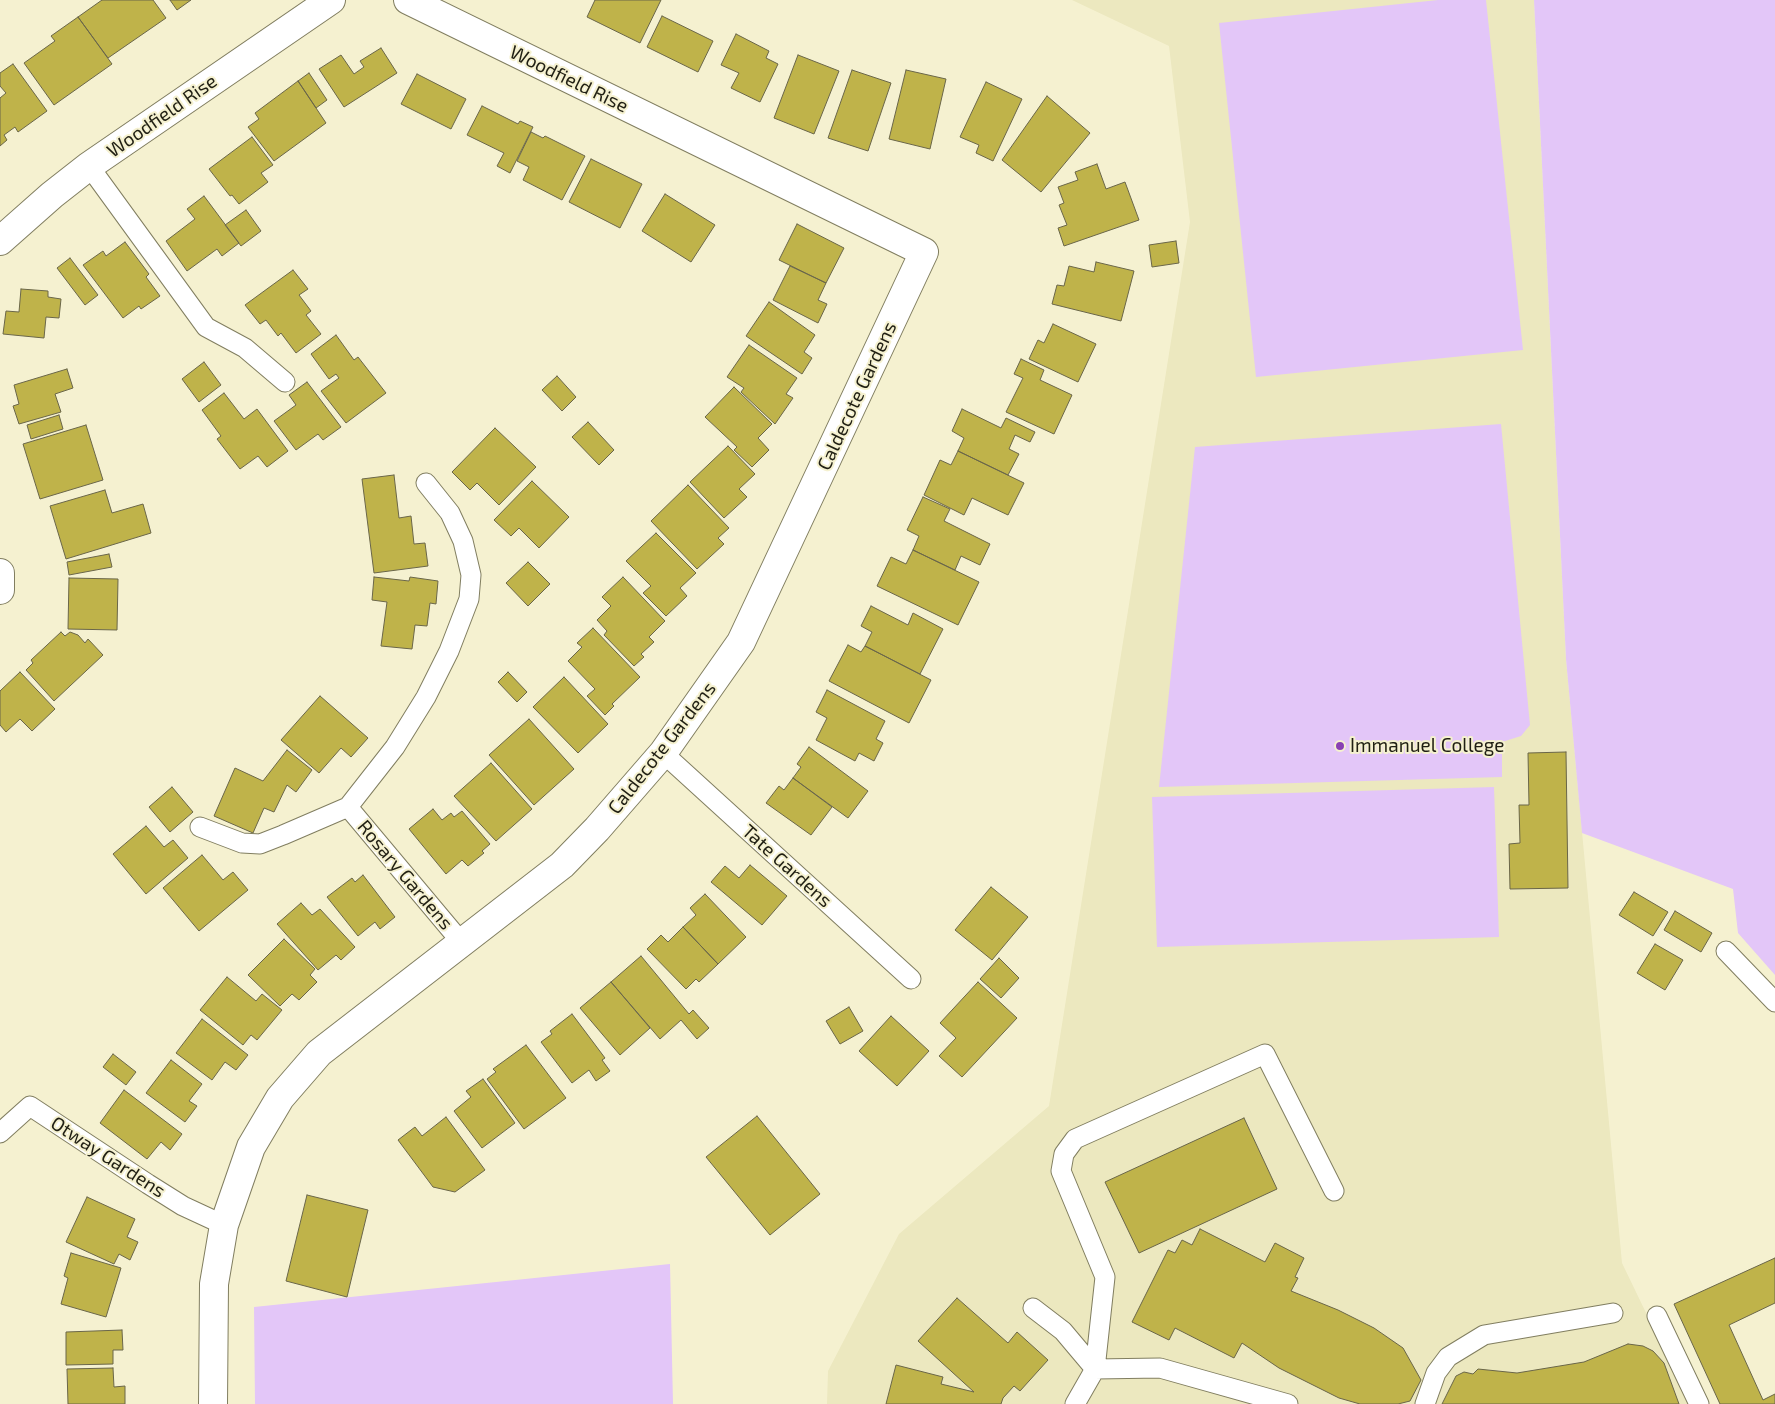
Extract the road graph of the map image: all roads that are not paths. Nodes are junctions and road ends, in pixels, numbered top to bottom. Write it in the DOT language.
graph roads {
  1 [pos="330,0"];
  2 [pos="408,0"];
  3 [pos="676,131"];
  4 [pos="89,166"];
  5 [pos="0,241"];
  6 [pos="284,382"];
  7 [pos="426,483"];
  8 [pos="0,573"];
  9 [pos="0,590"];
  10 [pos="663,753"];
  11 [pos="348,807"];
  12 [pos="200,826"];
  13 [pos="462,943"];
  14 [pos="1726,951"];
  15 [pos="911,979"];
  16 [pos="1775,1002"];
  17 [pos="0,1133"];
  18 [pos="1334,1192"];
  19 [pos="224,1225"];
  20 [pos="1033,1308"];
  21 [pos="1613,1313"];
  22 [pos="1656,1316"];
  23 [pos="1095,1369"];
  24 [pos="213,1404"];
  25 [pos="1075,1404"];
  26 [pos="1288,1404"];
  27 [pos="1424,1404"];
  28 [pos="1699,1404"];
  1 -- 4 [label="street, Woodfield Rise"];
  2 -- 3 [label="street, Woodfield Rise"];
  3 -- 10 [label="street, Caldecote Gardens"];
  4 -- 5 [label="street, Woodfield Rise"];
  4 -- 6 [label="lane"];
  7 -- 11 [label="lane, Rosary Gardens"];
  8 -- 9 [label="street"];
  10 -- 13 [label="street, Caldecote Gardens"];
  10 -- 15 [label="lane, Tate Gardens"];
  11 -- 12 [label="lane, Rosary Gardens"];
  11 -- 13 [label="lane, Rosary Gardens"];
  13 -- 19 [label="street, Caldecote Gardens"];
  14 -- 16 [label="lane"];
  17 -- 19 [label="lane, Otway Gardens"];
  18 -- 23 [label="lane"];
  19 -- 24 [label="street, Caldecote Gardens"];
  20 -- 23 [label="lane"];
  21 -- 27 [label="lane"];
  22 -- 28 [label="lane"];
  23 -- 25 [label="lane"];
  23 -- 26 [label="lane"];
}
